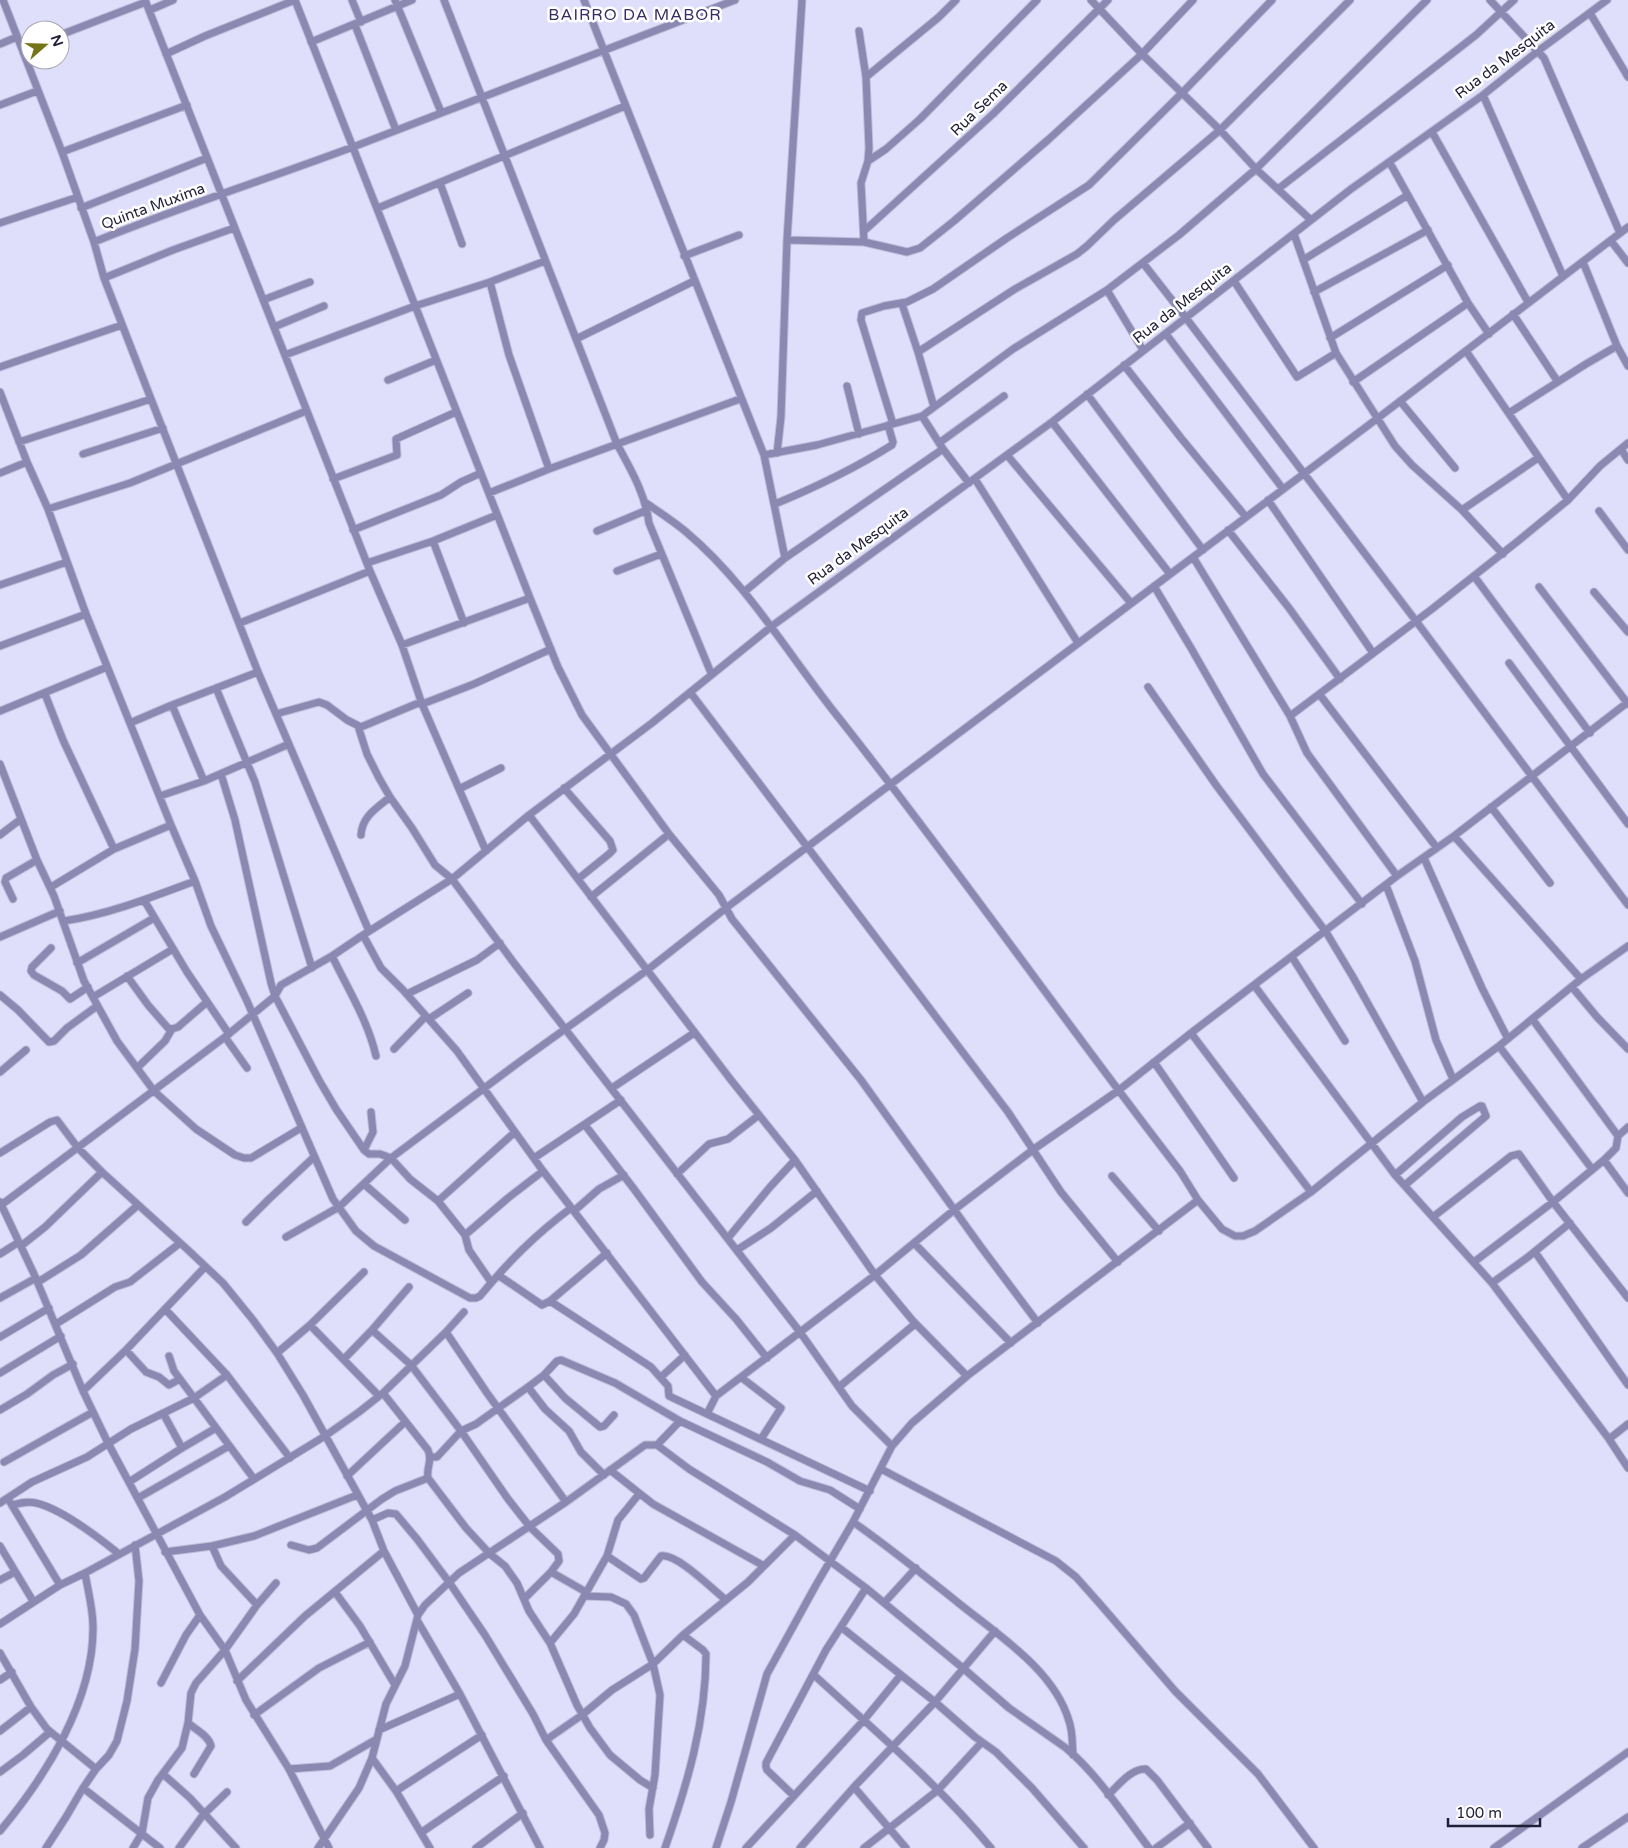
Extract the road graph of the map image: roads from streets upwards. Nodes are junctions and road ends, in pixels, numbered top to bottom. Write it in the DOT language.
graph roads {
  1 [pos="3,0"];
  2 [pos="173,0"];
  3 [pos="295,0"];
  4 [pos="352,0"];
  5 [pos="412,0"];
  6 [pos="444,0"];
  7 [pos="584,0"];
  8 [pos="735,0"];
  9 [pos="802,0"];
  10 [pos="956,0"];
  11 [pos="1037,0"];
  12 [pos="1090,0"];
  13 [pos="1108,0"];
  14 [pos="1193,0"];
  15 [pos="1272,0"];
  16 [pos="1350,0"];
  17 [pos="1427,0"];
  18 [pos="1490,0"];
  19 [pos="1514,0"];
  20 [pos="1608,0"];
  21 [pos="146,1"];
  22 [pos="396,3"];
  23 [pos="1099,8"];
  24 [pos="150,10"];
  25 [pos="1502,13"];
  26 [pos="1590,13"];
  27 [pos="358,24"];
  28 [pos="70,31"];
  29 [pos="859,31"];
  30 [pos="16,37"];
  31 [pos="311,42"];
  32 [pos="0,44"];
  33 [pos="20,46"];
  34 [pos="604,50"];
  35 [pos="1538,50"];
  36 [pos="166,54"];
  37 [pos="1142,54"];
  38 [pos="29,70"];
  39 [pos="866,77"];
  40 [pos="1628,77"];
  41 [pos="37,91"];
  42 [pos="1182,93"];
  43 [pos="1483,95"];
  44 [pos="482,97"];
  45 [pos="0,105"];
  46 [pos="187,105"];
  47 [pos="625,106"];
  48 [pos="441,112"];
  49 [pos="396,130"];
  50 [pos="1220,130"];
  51 [pos="1432,132"];
  52 [pos="353,147"];
  53 [pos="62,152"];
  54 [pos="504,156"];
  55 [pos="207,158"];
  56 [pos="868,161"];
  57 [pos="1390,162"];
  58 [pos="1256,169"];
  59 [pos="440,182"];
  60 [pos="1278,189"];
  61 [pos="222,195"];
  62 [pos="1408,195"];
  63 [pos="78,197"];
  64 [pos="81,208"];
  65 [pos="378,208"];
  66 [pos="1311,220"];
  67 [pos="0,223"];
  68 [pos="234,228"];
  69 [pos="1628,228"];
  70 [pos="1428,230"];
  71 [pos="864,231"];
  72 [pos="1620,233"];
  73 [pos="1294,234"];
  74 [pos="739,235"];
  75 [pos="787,240"];
  76 [pos="1611,241"];
  77 [pos="94,242"];
  78 [pos="864,242"];
  79 [pos="462,244"];
  80 [pos="684,256"];
  81 [pos="1303,260"];
  82 [pos="545,261"];
  83 [pos="1583,262"];
  84 [pos="1143,263"];
  85 [pos="1628,263"];
  86 [pos="1448,265"];
  87 [pos="1563,276"];
  88 [pos="104,278"];
  89 [pos="694,281"];
  90 [pos="1234,281"];
  91 [pos="310,282"];
  92 [pos="490,282"];
  93 [pos="1107,290"];
  94 [pos="1314,292"];
  95 [pos="263,300"];
  96 [pos="1528,302"];
  97 [pos="1468,303"];
  98 [pos="902,304"];
  99 [pos="324,306"];
  100 [pos="415,306"];
  101 [pos="1513,314"];
  102 [pos="1186,318"];
  103 [pos="122,326"];
  104 [pos="274,327"];
  105 [pos="1166,334"];
  106 [pos="1489,334"];
  107 [pos="1330,338"];
  108 [pos="576,339"];
  109 [pos="1617,346"];
  110 [pos="1143,350"];
  111 [pos="1466,351"];
  112 [pos="918,352"];
  113 [pos="1336,353"];
  114 [pos="285,355"];
  115 [pos="436,360"];
  116 [pos="1124,365"];
  117 [pos="1628,366"];
  118 [pos="0,367"];
  119 [pos="388,380"];
  120 [pos="1353,382"];
  121 [pos="1558,382"];
  122 [pos="847,386"];
  123 [pos="0,392"];
  124 [pos="1087,394"];
  125 [pos="1004,396"];
  126 [pos="151,399"];
  127 [pos="740,399"];
  128 [pos="1400,402"];
  129 [pos="934,408"];
  130 [pos="306,411"];
  131 [pos="456,412"];
  132 [pos="1509,413"];
  133 [pos="922,416"];
  134 [pos="1378,418"];
  135 [pos="1052,422"];
  136 [pos="891,424"];
  137 [pos="163,428"];
  138 [pos="859,434"];
  139 [pos="19,442"];
  140 [pos="1628,443"];
  141 [pos="617,444"];
  142 [pos="941,446"];
  143 [pos="1621,449"];
  144 [pos="777,453"];
  145 [pos="83,454"];
  146 [pos="764,455"];
  147 [pos="1007,455"];
  148 [pos="1538,458"];
  149 [pos="1628,460"];
  150 [pos="27,462"];
  151 [pos="177,464"];
  152 [pos="549,468"];
  153 [pos="1455,468"];
  154 [pos="0,473"];
  155 [pos="481,473"];
  156 [pos="1304,473"];
  157 [pos="333,479"];
  158 [pos="972,481"];
  159 [pos="1283,489"];
  160 [pos="489,493"];
  161 [pos="1268,500"];
  162 [pos="1568,500"];
  163 [pos="775,504"];
  164 [pos="647,507"];
  165 [pos="48,509"];
  166 [pos="1462,510"];
  167 [pos="1599,511"];
  168 [pos="497,515"];
  169 [pos="1246,517"];
  170 [pos="353,530"];
  171 [pos="1228,530"];
  172 [pos="597,532"];
  173 [pos="433,541"];
  174 [pos="1202,550"];
  175 [pos="1628,550"];
  176 [pos="661,554"];
  177 [pos="1503,554"];
  178 [pos="1193,557"];
  179 [pos="785,558"];
  180 [pos="67,562"];
  181 [pos="368,567"];
  182 [pos="617,570"];
  183 [pos="1170,574"];
  184 [pos="1474,576"];
  185 [pos="0,585"];
  186 [pos="1154,586"];
  187 [pos="1539,587"];
  188 [pos="744,592"];
  189 [pos="1594,592"];
  190 [pos="530,598"];
  191 [pos="1131,603"];
  192 [pos="86,614"];
  193 [pos="1416,621"];
  194 [pos="240,623"];
  195 [pos="464,623"];
  196 [pos="772,626"];
  197 [pos="1628,632"];
  198 [pos="1078,643"];
  199 [pos="0,646"];
  200 [pos="402,646"];
  201 [pos="551,649"];
  202 [pos="1373,653"];
  203 [pos="1509,664"];
  204 [pos="107,668"];
  205 [pos="258,672"];
  206 [pos="711,674"];
  207 [pos="1340,679"];
  208 [pos="1148,687"];
  209 [pos="216,688"];
  210 [pos="690,692"];
  211 [pos="45,694"];
  212 [pos="1320,695"];
  213 [pos="1628,703"];
  214 [pos="172,704"];
  215 [pos="422,704"];
  216 [pos="0,711"];
  217 [pos="276,714"];
  218 [pos="1290,716"];
  219 [pos="130,723"];
  220 [pos="361,726"];
  221 [pos="1590,732"];
  222 [pos="289,744"];
  223 [pos="1571,748"];
  224 [pos="611,753"];
  225 [pos="248,763"];
  226 [pos="0,764"];
  227 [pos="501,768"];
  228 [pos="221,774"];
  229 [pos="1533,776"];
  230 [pos="204,781"];
  231 [pos="891,783"];
  232 [pos="564,788"];
  233 [pos="459,789"];
  234 [pos="160,796"];
  235 [pos="390,797"];
  236 [pos="1490,807"];
  237 [pos="529,814"];
  238 [pos="21,819"];
  239 [pos="1628,824"];
  240 [pos="170,825"];
  241 [pos="669,834"];
  242 [pos="0,835"];
  243 [pos="360,835"];
  244 [pos="1454,836"];
  245 [pos="808,846"];
  246 [pos="1437,848"];
  247 [pos="114,850"];
  248 [pos="486,851"];
  249 [pos="1424,858"];
  250 [pos="37,860"];
  251 [pos="1397,876"];
  252 [pos="452,879"];
  253 [pos="578,879"];
  254 [pos="195,881"];
  255 [pos="1550,883"];
  256 [pos="1386,885"];
  257 [pos="51,887"];
  258 [pos="591,897"];
  259 [pos="13,900"];
  260 [pos="144,900"];
  261 [pos="1362,904"];
  262 [pos="1628,905"];
  263 [pos="726,908"];
  264 [pos="60,911"];
  265 [pos="154,918"];
  266 [pos="64,921"];
  267 [pos="1326,932"];
  268 [pos="366,933"];
  269 [pos="0,937"];
  270 [pos="500,944"];
  271 [pos="1628,946"];
  272 [pos="51,948"];
  273 [pos="173,949"];
  274 [pos="332,956"];
  275 [pos="1292,957"];
  276 [pos="77,963"];
  277 [pos="312,968"];
  278 [pos="646,971"];
  279 [pos="127,976"];
  280 [pos="1581,979"];
  281 [pos="1254,985"];
  282 [pos="1572,986"];
  283 [pos="88,987"];
  284 [pos="468,993"];
  285 [pos="407,994"];
  286 [pos="0,995"];
  287 [pos="275,996"];
  288 [pos="93,997"];
  289 [pos="207,1002"];
  290 [pos="98,1006"];
  291 [pos="252,1015"];
  292 [pos="428,1018"];
  293 [pos="1533,1020"];
  294 [pos="172,1029"];
  295 [pos="566,1029"];
  296 [pos="694,1033"];
  297 [pos="1191,1033"];
  298 [pos="227,1035"];
  299 [pos="1508,1039"];
  300 [pos="1345,1041"];
  301 [pos="1499,1046"];
  302 [pos="394,1048"];
  303 [pos="1628,1049"];
  304 [pos="26,1050"];
  305 [pos="376,1056"];
  306 [pos="1154,1062"];
  307 [pos="137,1068"];
  308 [pos="247,1068"];
  309 [pos="0,1072"];
  310 [pos="1452,1079"];
  311 [pos="612,1088"];
  312 [pos="484,1090"];
  313 [pos="1119,1090"];
  314 [pos="154,1091"];
  315 [pos="621,1100"];
  316 [pos="1423,1102"];
  317 [pos="371,1112"];
  318 [pos="759,1115"];
  319 [pos="585,1125"];
  320 [pos="1628,1127"];
  321 [pos="301,1128"];
  322 [pos="515,1132"];
  323 [pos="1618,1136"];
  324 [pos="1371,1144"];
  325 [pos="78,1148"];
  326 [pos="1034,1149"];
  327 [pos="364,1150"];
  328 [pos="0,1153"];
  329 [pos="314,1157"];
  330 [pos="391,1158"];
  331 [pos="534,1158"];
  332 [pos="795,1160"];
  333 [pos="1604,1160"];
  334 [pos="1592,1169"];
  335 [pos="543,1171"];
  336 [pos="102,1172"];
  337 [pos="677,1174"];
  338 [pos="624,1175"];
  339 [pos="1395,1175"];
  340 [pos="1112,1176"];
  341 [pos="1234,1178"];
  342 [pos="364,1184"];
  343 [pos="1405,1186"];
  344 [pos="817,1191"];
  345 [pos="1311,1192"];
  346 [pos="1628,1193"];
  347 [pos="1198,1200"];
  348 [pos="438,1201"];
  349 [pos="1553,1202"];
  350 [pos="0,1204"];
  351 [pos="138,1205"];
  352 [pos="339,1207"];
  353 [pos="572,1210"];
  354 [pos="954,1210"];
  355 [pos="1433,1217"];
  356 [pos="405,1220"];
  357 [pos="246,1222"];
  358 [pos="1570,1223"];
  359 [pos="1159,1231"];
  360 [pos="465,1235"];
  361 [pos="286,1237"];
  362 [pos="728,1238"];
  363 [pos="180,1243"];
  364 [pos="914,1243"];
  365 [pos="20,1244"];
  366 [pos="737,1250"];
  367 [pos="1535,1252"];
  368 [pos="607,1253"];
  369 [pos="0,1254"];
  370 [pos="1118,1262"];
  371 [pos="1474,1262"];
  372 [pos="205,1267"];
  373 [pos="364,1272"];
  374 [pos="498,1275"];
  375 [pos="875,1275"];
  376 [pos="37,1280"];
  377 [pos="491,1282"];
  378 [pos="1492,1283"];
  379 [pos="409,1287"];
  380 [pos="0,1298"];
  381 [pos="1628,1298"];
  382 [pos="550,1301"];
  383 [pos="49,1308"];
  384 [pos="165,1309"];
  385 [pos="464,1312"];
  386 [pos="1038,1323"];
  387 [pos="56,1324"];
  388 [pos="915,1324"];
  389 [pos="310,1325"];
  390 [pos="372,1330"];
  391 [pos="446,1332"];
  392 [pos="800,1332"];
  393 [pos="61,1336"];
  394 [pos="0,1337"];
  395 [pos="1011,1343"];
  396 [pos="126,1350"];
  397 [pos="277,1353"];
  398 [pos="685,1355"];
  399 [pos="168,1356"];
  400 [pos="767,1358"];
  401 [pos="344,1359"];
  402 [pos="73,1364"];
  403 [pos="411,1365"];
  404 [pos="0,1373"];
  405 [pos="227,1375"];
  406 [pos="544,1375"];
  407 [pos="967,1376"];
  408 [pos="661,1377"];
  409 [pos="742,1378"];
  410 [pos="180,1379"];
  411 [pos="1628,1385"];
  412 [pos="838,1387"];
  413 [pos="528,1388"];
  414 [pos="84,1390"];
  415 [pos="381,1394"];
  416 [pos="716,1396"];
  417 [pos="194,1398"];
  418 [pos="499,1408"];
  419 [pos="0,1410"];
  420 [pos="93,1412"];
  421 [pos="162,1413"];
  422 [pos="707,1414"];
  423 [pos="614,1415"];
  424 [pos="680,1421"];
  425 [pos="405,1422"];
  426 [pos="1628,1424"];
  427 [pos="216,1428"];
  428 [pos="461,1431"];
  429 [pos="325,1436"];
  430 [pos="762,1439"];
  431 [pos="1609,1439"];
  432 [pos="108,1443"];
  433 [pos="657,1445"];
  434 [pos="229,1446"];
  435 [pos="892,1446"];
  436 [pos="182,1448"];
  437 [pos="431,1457"];
  438 [pos="290,1458"];
  439 [pos="4,1462"];
  440 [pos="1628,1468"];
  441 [pos="881,1469"];
  442 [pos="607,1472"];
  443 [pos="347,1476"];
  444 [pos="428,1478"];
  445 [pos="254,1480"];
  446 [pos="129,1482"];
  447 [pos="639,1494"];
  448 [pos="868,1494"];
  449 [pos="357,1495"];
  450 [pos="138,1498"];
  451 [pos="10,1502"];
  452 [pos="566,1502"];
  453 [pos="0,1503"];
  454 [pos="861,1507"];
  455 [pos="366,1511"];
  456 [pos="372,1520"];
  457 [pos="853,1522"];
  458 [pos="530,1527"];
  459 [pos="156,1534"];
  460 [pos="795,1535"];
  461 [pos="135,1545"];
  462 [pos="291,1545"];
  463 [pos="0,1546"];
  464 [pos="212,1546"];
  465 [pos="384,1551"];
  466 [pos="165,1552"];
  467 [pos="119,1554"];
  468 [pos="490,1554"];
  469 [pos="607,1556"];
  470 [pos="829,1562"];
  471 [pos="764,1566"];
  472 [pos="916,1568"];
  473 [pos="15,1572"];
  474 [pos="551,1572"];
  475 [pos="85,1573"];
  476 [pos="0,1580"];
  477 [pos="449,1582"];
  478 [pos="276,1583"];
  479 [pos="60,1585"];
  480 [pos="866,1588"];
  481 [pos="336,1592"];
  482 [pos="585,1594"];
  483 [pos="524,1599"];
  484 [pos="726,1600"];
  485 [pos="33,1601"];
  486 [pos="884,1603"];
  487 [pos="256,1605"];
  488 [pos="200,1615"];
  489 [pos="418,1618"];
  490 [pos="0,1624"];
  491 [pos="841,1627"];
  492 [pos="995,1631"];
  493 [pos="683,1635"];
  494 [pos="370,1642"];
  495 [pos="550,1643"];
  496 [pos="225,1650"];
  497 [pos="0,1653"];
  498 [pos="654,1664"];
  499 [pos="964,1669"];
  500 [pos="12,1672"];
  501 [pos="814,1675"];
  502 [pos="900,1676"];
  503 [pos="0,1680"];
  504 [pos="237,1681"];
  505 [pos="162,1682"];
  506 [pos="395,1685"];
  507 [pos="460,1694"];
  508 [pos="935,1702"];
  509 [pos="31,1707"];
  510 [pos="254,1715"];
  511 [pos="582,1715"];
  512 [pos="864,1720"];
  513 [pos="188,1723"];
  514 [pos="379,1730"];
  515 [pos="0,1731"];
  516 [pos="50,1732"];
  517 [pos="482,1735"];
  518 [pos="377,1739"];
  519 [pos="546,1740"];
  520 [pos="61,1742"];
  521 [pos="982,1742"];
  522 [pos="893,1746"];
  523 [pos="1628,1752"];
  524 [pos="1073,1755"];
  525 [pos="372,1758"];
  526 [pos="96,1769"];
  527 [pos="289,1769"];
  528 [pos="0,1772"];
  529 [pos="163,1774"];
  530 [pos="194,1774"];
  531 [pos="504,1776"];
  532 [pos="854,1787"];
  533 [pos="82,1788"];
  534 [pos="653,1788"];
  535 [pos="396,1790"];
  536 [pos="938,1790"];
  537 [pos="227,1792"];
  538 [pos="1108,1795"];
  539 [pos="794,1796"];
  540 [pos="523,1813"];
  541 [pos="203,1814"];
  542 [pos="1628,1817"];
  543 [pos="1190,1823"];
  544 [pos="890,1828"];
  545 [pos="0,1831"];
  546 [pos="422,1832"];
  547 [pos="142,1833"];
  548 [pos="650,1835"];
  549 [pos="325,1839"];
  550 [pos="46,1848"];
  551 [pos="133,1848"];
  552 [pos="160,1848"];
  553 [pos="179,1848"];
  554 [pos="236,1848"];
  555 [pos="318,1848"];
  556 [pos="328,1848"];
  557 [pos="430,1848"];
  558 [pos="476,1848"];
  559 [pos="540,1848"];
  560 [pos="600,1848"];
  561 [pos="665,1848"];
  562 [pos="716,1848"];
  563 [pos="746,1848"];
  564 [pos="800,1848"];
  565 [pos="864,1848"];
  566 [pos="906,1848"];
  567 [pos="991,1848"];
  568 [pos="1084,1848"];
  569 [pos="1149,1848"];
  570 [pos="1156,1848"];
  571 [pos="1208,1848"];
  572 [pos="1314,1848"];
  573 [pos="1494,1848"];
  574 [pos="1582,1848"];
  1 -- 30 [label="street"];
  2 -- 24 [label="street"];
  3 -- 31 [label="street"];
  3 -- 36 [label="street"];
  4 -- 27 [label="street"];
  5 -- 22 [label="street"];
  6 -- 44 [label="street"];
  7 -- 34 [label="street"];
  8 -- 34 [label="street, Quinta Muxima"];
  9 -- 75 [label="street"];
  10 -- 39 [label="street"];
  11 -- 56 [label="street"];
  12 -- 23 [label="street"];
  13 -- 23 [label="street, Rua Sema"];
  14 -- 37 [label="street"];
  15 -- 42 [label="street"];
  16 -- 50 [label="street"];
  17 -- 58 [label="street"];
  18 -- 25 [label="street"];
  19 -- 25 [label="street"];
  20 -- 26 [label="street, Rua da Mesquita"];
  21 -- 24 [label="street"];
  21 -- 28 [label="street"];
  22 -- 27 [label="street"];
  22 -- 48 [label="street"];
  23 -- 37 [label="street"];
  23 -- 71 [label="street, Rua Sema"];
  24 -- 36 [label="street"];
  25 -- 35 [label="street"];
  25 -- 60 [label="street"];
  26 -- 35 [label="street, Rua da Mesquita"];
  26 -- 40 [label="street"];
  27 -- 31 [label="street"];
  27 -- 49 [label="street"];
  29 -- 39 [label="street"];
  30 -- 32 [label="street"];
  30 -- 33 [label="street"];
  31 -- 52 [label="street"];
  34 -- 44 [label="street, Quinta Muxima"];
  34 -- 47 [label="street"];
  35 -- 43 [label="street, Rua da Mesquita"];
  35 -- 72 [label="street"];
  36 -- 46 [label="street"];
  37 -- 42 [label="street"];
  37 -- 78 [label="street"];
  38 -- 41 [label="street"];
  39 -- 56 [label="street"];
  41 -- 45 [label="street"];
  41 -- 53 [label="street"];
  42 -- 50 [label="street"];
  42 -- 98 [label="street"];
  43 -- 51 [label="street, Rua da Mesquita"];
  43 -- 87 [label="street"];
  44 -- 48 [label="street, Quinta Muxima"];
  44 -- 54 [label="street"];
  46 -- 53 [label="street"];
  46 -- 55 [label="street"];
  47 -- 54 [label="street"];
  47 -- 80 [label="street"];
  48 -- 49 [label="street, Quinta Muxima"];
  49 -- 52 [label="street, Quinta Muxima"];
  50 -- 58 [label="street"];
  50 -- 112 [label="street"];
  51 -- 57 [label="street, Rua da Mesquita"];
  51 -- 96 [label="street"];
  52 -- 61 [label="street, Quinta Muxima"];
  52 -- 65 [label="street"];
  53 -- 63 [label="street"];
  54 -- 59 [label="street"];
  54 -- 82 [label="street"];
  55 -- 61 [label="street"];
  55 -- 64 [label="street"];
  56 -- 71 [label="street"];
  57 -- 62 [label="street"];
  57 -- 66 [label="street, Rua da Mesquita"];
  58 -- 60 [label="street"];
  58 -- 84 [label="street"];
  59 -- 65 [label="street"];
  59 -- 79 [label="street"];
  60 -- 66 [label="street"];
  61 -- 68 [label="street"];
  61 -- 77 [label="street, Quinta Muxima"];
  62 -- 70 [label="street"];
  62 -- 81 [label="street"];
  63 -- 64 [label="street"];
  63 -- 67 [label="street"];
  64 -- 77 [label="street"];
  65 -- 100 [label="street"];
  66 -- 73 [label="street, Rua da Mesquita"];
  68 -- 88 [label="street"];
  68 -- 95 [label="street"];
  69 -- 72 [label="street"];
  70 -- 86 [label="street"];
  70 -- 94 [label="street"];
  71 -- 78 [label="street"];
  72 -- 76 [label="street"];
  73 -- 81 [label="street"];
  73 -- 90 [label="street, Rua da Mesquita"];
  74 -- 80 [label="street"];
  75 -- 78 [label="street"];
  75 -- 144 [label="street"];
  76 -- 83 [label="street"];
  76 -- 85 [label="street"];
  77 -- 88 [label="street"];
  80 -- 89 [label="street"];
  81 -- 94 [label="street"];
  82 -- 92 [label="street"];
  82 -- 108 [label="street"];
  83 -- 87 [label="street"];
  83 -- 109 [label="street"];
  84 -- 93 [label="street"];
  84 -- 102 [label="street"];
  86 -- 97 [label="street"];
  86 -- 107 [label="street"];
  87 -- 96 [label="street"];
  88 -- 103 [label="street"];
  89 -- 108 [label="street"];
  89 -- 127 [label="street"];
  90 -- 102 [label="street, Rua da Mesquita"];
  90 -- 113 [label="street"];
  91 -- 95 [label="street"];
  92 -- 100 [label="street"];
  92 -- 152 [label="street"];
  93 -- 110 [label="street"];
  93 -- 129 [label="street"];
  94 -- 107 [label="street"];
  95 -- 104 [label="street"];
  96 -- 101 [label="street"];
  97 -- 106 [label="street"];
  97 -- 120 [label="street"];
  98 -- 112 [label="street"];
  98 -- 136 [label="street"];
  99 -- 104 [label="street"];
  100 -- 114 [label="street"];
  100 -- 115 [label="street"];
  101 -- 106 [label="street"];
  101 -- 121 [label="street"];
  102 -- 105 [label="street, Rua da Mesquita"];
  102 -- 156 [label="street"];
  103 -- 118 [label="street"];
  103 -- 126 [label="street"];
  104 -- 114 [label="street"];
  105 -- 110 [label="street, Rua da Mesquita"];
  105 -- 159 [label="street"];
  106 -- 111 [label="street"];
  107 -- 113 [label="street"];
  108 -- 141 [label="street"];
  109 -- 117 [label="street"];
  109 -- 121 [label="street"];
  110 -- 116 [label="street, Rua da Mesquita"];
  111 -- 128 [label="street"];
  111 -- 132 [label="street"];
  112 -- 129 [label="street"];
  113 -- 120 [label="street"];
  114 -- 130 [label="street"];
  115 -- 119 [label="street"];
  115 -- 131 [label="street"];
  116 -- 124 [label="street, Rua da Mesquita"];
  116 -- 169 [label="street"];
  120 -- 134 [label="street"];
  121 -- 132 [label="street"];
  122 -- 138 [label="street"];
  123 -- 139 [label="street"];
  124 -- 135 [label="street, Rua da Mesquita"];
  124 -- 174 [label="street"];
  125 -- 142 [label="street"];
  126 -- 137 [label="street"];
  126 -- 139 [label="street"];
  127 -- 141 [label="street"];
  127 -- 146 [label="street"];
  128 -- 134 [label="street"];
  128 -- 153 [label="street"];
  129 -- 133 [label="street"];
  130 -- 151 [label="street"];
  130 -- 157 [label="street"];
  131 -- 155 [label="street"];
  131 -- 157 [label="street"];
  132 -- 148 [label="street"];
  133 -- 136 [label="street"];
  133 -- 142 [label="street"];
  134 -- 156 [label="street"];
  134 -- 166 [label="street"];
  135 -- 147 [label="street, Rua da Mesquita"];
  135 -- 183 [label="street"];
  136 -- 138 [label="street"];
  136 -- 163 [label="street"];
  137 -- 145 [label="street"];
  137 -- 151 [label="street"];
  138 -- 144 [label="street"];
  139 -- 150 [label="street"];
  140 -- 143 [label="street"];
  141 -- 152 [label="street"];
  141 -- 164 [label="street"];
  142 -- 158 [label="street"];
  142 -- 179 [label="street"];
  143 -- 149 [label="street"];
  143 -- 162 [label="street"];
  144 -- 146 [label="street"];
  146 -- 163 [label="street"];
  147 -- 158 [label="street, Rua da Mesquita"];
  147 -- 191 [label="street"];
  148 -- 162 [label="street"];
  148 -- 166 [label="street"];
  150 -- 154 [label="street"];
  150 -- 165 [label="street"];
  151 -- 165 [label="street"];
  151 -- 194 [label="street"];
  152 -- 160 [label="street"];
  155 -- 160 [label="street"];
  155 -- 170 [label="street"];
  156 -- 159 [label="street"];
  156 -- 193 [label="street"];
  157 -- 170 [label="street"];
  158 -- 196 [label="street, Rua da Mesquita"];
  158 -- 198 [label="street"];
  159 -- 161 [label="street"];
  160 -- 168 [label="street"];
  161 -- 169 [label="street"];
  161 -- 202 [label="street"];
  162 -- 177 [label="street"];
  163 -- 179 [label="street"];
  164 -- 172 [label="street"];
  164 -- 176 [label="street"];
  164 -- 188 [label="street"];
  165 -- 180 [label="street"];
  166 -- 177 [label="street"];
  167 -- 175 [label="street"];
  168 -- 173 [label="street"];
  168 -- 190 [label="street"];
  169 -- 171 [label="street"];
  170 -- 181 [label="street"];
  171 -- 174 [label="street"];
  171 -- 207 [label="street"];
  173 -- 181 [label="street"];
  173 -- 195 [label="street"];
  174 -- 178 [label="street"];
  176 -- 182 [label="street"];
  176 -- 206 [label="street"];
  177 -- 184 [label="street"];
  178 -- 183 [label="street"];
  178 -- 218 [label="street"];
  179 -- 188 [label="street"];
  180 -- 185 [label="street"];
  180 -- 192 [label="street"];
  181 -- 194 [label="street"];
  181 -- 200 [label="street"];
  183 -- 186 [label="street"];
  184 -- 193 [label="street"];
  184 -- 221 [label="street"];
  186 -- 191 [label="street"];
  186 -- 261 [label="street"];
  187 -- 213 [label="street"];
  188 -- 196 [label="street"];
  189 -- 197 [label="street"];
  190 -- 195 [label="street"];
  190 -- 201 [label="street"];
  191 -- 198 [label="street"];
  192 -- 199 [label="street"];
  192 -- 204 [label="street"];
  193 -- 202 [label="street"];
  193 -- 229 [label="street"];
  194 -- 205 [label="street"];
  195 -- 200 [label="street"];
  196 -- 206 [label="street, Rua da Mesquita"];
  196 -- 231 [label="street"];
  198 -- 231 [label="street"];
  200 -- 215 [label="street"];
  201 -- 215 [label="street"];
  201 -- 224 [label="street"];
  202 -- 207 [label="street"];
  203 -- 223 [label="street"];
  204 -- 211 [label="street"];
  204 -- 219 [label="street"];
  205 -- 209 [label="street"];
  205 -- 217 [label="street"];
  206 -- 210 [label="street, Rua da Mesquita"];
  207 -- 212 [label="street"];
  208 -- 267 [label="street"];
  209 -- 214 [label="street"];
  209 -- 225 [label="street"];
  210 -- 224 [label="street, Rua da Mesquita"];
  210 -- 245 [label="street"];
  211 -- 216 [label="street"];
  211 -- 247 [label="street"];
  212 -- 218 [label="street"];
  212 -- 246 [label="street"];
  213 -- 221 [label="street"];
  214 -- 219 [label="street"];
  214 -- 230 [label="street"];
  215 -- 220 [label="street"];
  215 -- 233 [label="street"];
  217 -- 220 [label="street"];
  217 -- 222 [label="street"];
  218 -- 251 [label="street"];
  219 -- 234 [label="street"];
  220 -- 235 [label="street"];
  221 -- 223 [label="street"];
  222 -- 225 [label="street"];
  222 -- 268 [label="street"];
  223 -- 229 [label="street"];
  223 -- 239 [label="street"];
  224 -- 232 [label="street, Rua da Mesquita"];
  224 -- 241 [label="street"];
  225 -- 228 [label="street"];
  225 -- 277 [label="street"];
  226 -- 238 [label="street"];
  227 -- 233 [label="street"];
  228 -- 230 [label="street"];
  228 -- 287 [label="street"];
  229 -- 236 [label="street"];
  229 -- 262 [label="street"];
  230 -- 234 [label="street"];
  231 -- 245 [label="street"];
  231 -- 313 [label="street"];
  232 -- 237 [label="street, Rua da Mesquita"];
  232 -- 253 [label="street"];
  233 -- 248 [label="street"];
  234 -- 240 [label="street"];
  235 -- 243 [label="street"];
  235 -- 252 [label="street"];
  236 -- 244 [label="street"];
  236 -- 255 [label="street"];
  237 -- 248 [label="street, Rua da Mesquita"];
  237 -- 253 [label="street"];
  238 -- 242 [label="street"];
  238 -- 250 [label="street"];
  240 -- 247 [label="street"];
  240 -- 254 [label="street"];
  241 -- 258 [label="street"];
  241 -- 263 [label="street"];
  244 -- 246 [label="street"];
  244 -- 280 [label="street"];
  245 -- 263 [label="street"];
  245 -- 326 [label="street"];
  246 -- 249 [label="street"];
  247 -- 257 [label="street"];
  248 -- 252 [label="street, Rua da Mesquita"];
  249 -- 251 [label="street"];
  249 -- 299 [label="street"];
  250 -- 257 [label="street"];
  250 -- 259 [label="street"];
  251 -- 256 [label="street"];
  252 -- 268 [label="street, Rua da Mesquita"];
  252 -- 270 [label="street"];
  253 -- 258 [label="street"];
  254 -- 260 [label="street"];
  254 -- 291 [label="street"];
  256 -- 261 [label="street"];
  256 -- 310 [label="street"];
  257 -- 264 [label="street"];
  258 -- 278 [label="street"];
  260 -- 265 [label="street"];
  260 -- 266 [label="street"];
  261 -- 267 [label="street"];
  263 -- 278 [label="street"];
  263 -- 354 [label="street"];
  264 -- 266 [label="street"];
  264 -- 269 [label="street"];
  265 -- 273 [label="street"];
  265 -- 276 [label="street"];
  266 -- 276 [label="street"];
  267 -- 275 [label="street"];
  267 -- 316 [label="street"];
  268 -- 274 [label="street, Rua da Mesquita"];
  268 -- 285 [label="street"];
  270 -- 285 [label="street"];
  270 -- 295 [label="street"];
  271 -- 280 [label="street"];
  272 -- 283 [label="street"];
  273 -- 279 [label="street"];
  273 -- 289 [label="street"];
  274 -- 277 [label="street, Rua da Mesquita"];
  274 -- 305 [label="street"];
  275 -- 281 [label="street"];
  275 -- 300 [label="street"];
  276 -- 283 [label="street"];
  277 -- 287 [label="street, Rua da Mesquita"];
  278 -- 295 [label="street"];
  278 -- 296 [label="street"];
  279 -- 288 [label="street"];
  279 -- 294 [label="street"];
  280 -- 282 [label="street"];
  281 -- 297 [label="street"];
  281 -- 324 [label="street"];
  282 -- 293 [label="street"];
  282 -- 303 [label="street"];
  283 -- 288 [label="street"];
  284 -- 292 [label="street"];
  285 -- 292 [label="street"];
  286 -- 290 [label="street"];
  287 -- 291 [label="street, Rua da Mesquita"];
  287 -- 327 [label="street"];
  288 -- 290 [label="street"];
  289 -- 294 [label="street"];
  289 -- 298 [label="street"];
  290 -- 307 [label="street"];
  291 -- 298 [label="street, Rua da Mesquita"];
  291 -- 321 [label="street"];
  292 -- 302 [label="street"];
  292 -- 312 [label="street"];
  293 -- 299 [label="street"];
  293 -- 323 [label="street"];
  294 -- 307 [label="street"];
  295 -- 311 [label="street"];
  295 -- 312 [label="street"];
  296 -- 311 [label="street"];
  296 -- 318 [label="street"];
  297 -- 306 [label="street"];
  297 -- 345 [label="street"];
  298 -- 308 [label="street"];
  298 -- 314 [label="street, Rua da Mesquita"];
  299 -- 301 [label="street"];
  301 -- 310 [label="street"];
  301 -- 334 [label="street"];
  304 -- 309 [label="street"];
  306 -- 313 [label="street"];
  306 -- 341 [label="street"];
  307 -- 314 [label="street"];
  310 -- 316 [label="street"];
  311 -- 315 [label="street"];
  312 -- 322 [label="street"];
  312 -- 330 [label="street"];
  313 -- 326 [label="street"];
  313 -- 347 [label="street"];
  314 -- 321 [label="street"];
  314 -- 325 [label="street, Rua da Mesquita"];
  315 -- 319 [label="street"];
  315 -- 337 [label="street"];
  316 -- 324 [label="street"];
  317 -- 327 [label="street"];
  318 -- 332 [label="street"];
  318 -- 337 [label="street"];
  319 -- 331 [label="street"];
  319 -- 338 [label="street"];
  320 -- 323 [label="street"];
  321 -- 329 [label="street"];
  322 -- 331 [label="street"];
  322 -- 348 [label="street"];
  323 -- 333 [label="street"];
  324 -- 339 [label="street"];
  324 -- 345 [label="street"];
  325 -- 328 [label="street"];
  325 -- 336 [label="street"];
  325 -- 350 [label="street, Rua da Mesquita"];
  326 -- 354 [label="street"];
  326 -- 370 [label="street"];
  327 -- 330 [label="street"];
  329 -- 352 [label="street"];
  329 -- 357 [label="street"];
  330 -- 342 [label="street"];
  330 -- 348 [label="street"];
  331 -- 335 [label="street"];
  332 -- 344 [label="street"];
  332 -- 362 [label="street"];
  333 -- 334 [label="street"];
  333 -- 346 [label="street"];
  334 -- 349 [label="street"];
  335 -- 353 [label="street"];
  335 -- 360 [label="street"];
  336 -- 351 [label="street"];
  336 -- 365 [label="street"];
  337 -- 362 [label="street"];
  338 -- 353 [label="street"];
  338 -- 400 [label="street"];
  339 -- 343 [label="street"];
  339 -- 343 [label="street"];
  340 -- 359 [label="street"];
  342 -- 352 [label="street"];
  342 -- 356 [label="street"];
  343 -- 355 [label="street"];
  344 -- 366 [label="street"];
  344 -- 375 [label="street"];
  345 -- 347 [label="street"];
  347 -- 359 [label="street"];
  348 -- 360 [label="street"];
  349 -- 355 [label="street"];
  349 -- 358 [label="street"];
  349 -- 371 [label="street"];
  350 -- 365 [label="street"];
  351 -- 363 [label="street"];
  351 -- 376 [label="street"];
  352 -- 361 [label="street"];
  352 -- 377 [label="street"];
  353 -- 368 [label="street"];
  353 -- 374 [label="street"];
  354 -- 364 [label="street"];
  354 -- 386 [label="street"];
  355 -- 371 [label="street"];
  358 -- 367 [label="street"];
  358 -- 381 [label="street"];
  359 -- 370 [label="street"];
  360 -- 377 [label="street"];
  362 -- 366 [label="street"];
  363 -- 372 [label="street"];
  363 -- 387 [label="street"];
  364 -- 375 [label="street"];
  364 -- 395 [label="street"];
  365 -- 369 [label="street"];
  365 -- 376 [label="street"];
  366 -- 392 [label="street"];
  367 -- 378 [label="street"];
  367 -- 411 [label="street"];
  368 -- 382 [label="street"];
  368 -- 398 [label="street"];
  370 -- 386 [label="street"];
  371 -- 378 [label="street"];
  372 -- 384 [label="street"];
  372 -- 397 [label="street"];
  373 -- 389 [label="street"];
  374 -- 377 [label="street"];
  374 -- 382 [label="street"];
  375 -- 388 [label="street"];
  375 -- 392 [label="street"];
  376 -- 380 [label="street"];
  376 -- 383 [label="street"];
  378 -- 431 [label="street"];
  379 -- 390 [label="street"];
  382 -- 408 [label="street"];
  383 -- 387 [label="street"];
  383 -- 394 [label="street"];
  384 -- 396 [label="street"];
  384 -- 405 [label="street"];
  385 -- 391 [label="street"];
  386 -- 395 [label="street"];
  387 -- 393 [label="street"];
  388 -- 407 [label="street"];
  388 -- 412 [label="street"];
  389 -- 397 [label="street"];
  389 -- 401 [label="street"];
  390 -- 401 [label="street"];
  390 -- 403 [label="street"];
  391 -- 403 [label="street"];
  391 -- 418 [label="street"];
  392 -- 400 [label="street"];
  392 -- 412 [label="street"];
  393 -- 402 [label="street"];
  393 -- 404 [label="street"];
  395 -- 407 [label="street"];
  396 -- 410 [label="street"];
  396 -- 414 [label="street"];
  397 -- 429 [label="street"];
  398 -- 408 [label="street"];
  398 -- 416 [label="street"];
  399 -- 410 [label="street"];
  400 -- 409 [label="street"];
  401 -- 415 [label="street"];
  402 -- 414 [label="street"];
  402 -- 419 [label="street"];
  403 -- 415 [label="street"];
  403 -- 428 [label="street"];
  405 -- 417 [label="street"];
  405 -- 438 [label="street"];
  406 -- 413 [label="street"];
  406 -- 423 [label="street"];
  406 -- 424 [label="street"];
  407 -- 435 [label="street"];
  408 -- 422 [label="street"];
  409 -- 416 [label="street"];
  409 -- 430 [label="street"];
  410 -- 417 [label="street"];
  412 -- 435 [label="street"];
  413 -- 418 [label="street"];
  413 -- 442 [label="street"];
  414 -- 420 [label="street"];
  415 -- 425 [label="street"];
  415 -- 429 [label="street"];
  416 -- 422 [label="street"];
  417 -- 421 [label="street"];
  417 -- 427 [label="street"];
  418 -- 428 [label="street"];
  418 -- 452 [label="street"];
  420 -- 432 [label="street"];
  420 -- 439 [label="street"];
  421 -- 432 [label="street"];
  421 -- 436 [label="street"];
  422 -- 430 [label="street"];
  424 -- 433 [label="street"];
  424 -- 454 [label="street"];
  425 -- 437 [label="street"];
  425 -- 443 [label="street"];
  426 -- 431 [label="street"];
  427 -- 434 [label="street"];
  427 -- 436 [label="street"];
  428 -- 437 [label="street"];
  428 -- 458 [label="street"];
  429 -- 438 [label="street"];
  429 -- 443 [label="street"];
  430 -- 448 [label="street"];
  431 -- 440 [label="street"];
  432 -- 446 [label="street"];
  432 -- 451 [label="street"];
  433 -- 442 [label="street"];
  433 -- 460 [label="street"];
  434 -- 445 [label="street"];
  434 -- 450 [label="street"];
  435 -- 441 [label="street"];
  436 -- 446 [label="street"];
  437 -- 444 [label="street"];
  438 -- 445 [label="street"];
  441 -- 448 [label="street"];
  441 -- 572 [label="street"];
  442 -- 447 [label="street"];
  442 -- 452 [label="street"];
  443 -- 449 [label="street"];
  444 -- 455 [label="street"];
  444 -- 468 [label="street"];
  445 -- 459 [label="street"];
  446 -- 450 [label="street"];
  447 -- 469 [label="street"];
  447 -- 471 [label="street"];
  448 -- 454 [label="street"];
  449 -- 455 [label="street"];
  449 -- 464 [label="street"];
  450 -- 459 [label="street"];
  451 -- 453 [label="street"];
  451 -- 467 [label="street"];
  451 -- 479 [label="street"];
  452 -- 458 [label="street"];
  454 -- 457 [label="street"];
  455 -- 456 [label="street"];
  455 -- 462 [label="street"];
  456 -- 465 [label="street"];
  456 -- 477 [label="street"];
  457 -- 470 [label="street"];
  457 -- 472 [label="street"];
  458 -- 468 [label="street"];
  458 -- 474 [label="street"];
  459 -- 461 [label="street"];
  459 -- 466 [label="street"];
  460 -- 470 [label="street"];
  460 -- 471 [label="street"];
  461 -- 467 [label="street"];
  461 -- 526 [label="street"];
  463 -- 473 [label="street"];
  464 -- 466 [label="street"];
  464 -- 487 [label="street"];
  465 -- 481 [label="street"];
  465 -- 489 [label="street"];
  466 -- 488 [label="street"];
  467 -- 475 [label="street"];
  468 -- 477 [label="street"];
  468 -- 483 [label="street"];
  469 -- 482 [label="street"];
  469 -- 484 [label="street"];
  470 -- 480 [label="street"];
  470 -- 562 [label="street"];
  471 -- 484 [label="street"];
  472 -- 486 [label="street"];
  472 -- 492 [label="street"];
  473 -- 476 [label="street"];
  473 -- 485 [label="street"];
  474 -- 482 [label="street"];
  474 -- 483 [label="street"];
  475 -- 479 [label="street"];
  475 -- 520 [label="street"];
  477 -- 489 [label="street"];
  477 -- 519 [label="street"];
  478 -- 487 [label="street"];
  479 -- 485 [label="street"];
  480 -- 486 [label="street"];
  480 -- 491 [label="street"];
  481 -- 494 [label="street"];
  481 -- 504 [label="street"];
  482 -- 495 [label="street"];
  482 -- 498 [label="street"];
  483 -- 495 [label="street"];
  484 -- 493 [label="street"];
  485 -- 490 [label="street"];
  486 -- 499 [label="street"];
  487 -- 496 [label="street"];
  488 -- 496 [label="street"];
  488 -- 505 [label="street"];
  489 -- 506 [label="street"];
  489 -- 507 [label="street"];
  491 -- 501 [label="street"];
  491 -- 502 [label="street"];
  492 -- 499 [label="street"];
  492 -- 524 [label="street"];
  493 -- 498 [label="street"];
  493 -- 561 [label="street"];
  494 -- 506 [label="street"];
  494 -- 510 [label="street"];
  495 -- 511 [label="street"];
  496 -- 504 [label="street"];
  496 -- 513 [label="street"];
  497 -- 500 [label="street"];
  498 -- 511 [label="street"];
  498 -- 534 [label="street"];
  499 -- 508 [label="street"];
  499 -- 524 [label="street"];
  500 -- 503 [label="street"];
  500 -- 509 [label="street"];
  501 -- 512 [label="street"];
  501 -- 539 [label="street"];
  502 -- 508 [label="street"];
  502 -- 512 [label="street"];
  504 -- 510 [label="street"];
  506 -- 514 [label="street"];
  507 -- 514 [label="street"];
  507 -- 517 [label="street"];
  508 -- 521 [label="street"];
  508 -- 522 [label="street"];
  509 -- 515 [label="street"];
  509 -- 516 [label="street"];
  510 -- 527 [label="street"];
  511 -- 519 [label="street"];
  511 -- 534 [label="street"];
  512 -- 522 [label="street"];
  512 -- 539 [label="street"];
  513 -- 529 [label="street"];
  513 -- 530 [label="street"];
  514 -- 518 [label="street"];
  516 -- 520 [label="street"];
  516 -- 528 [label="street"];
  517 -- 531 [label="street"];
  517 -- 535 [label="street"];
  518 -- 525 [label="street"];
  518 -- 527 [label="street"];
  519 -- 560 [label="street"];
  520 -- 526 [label="street"];
  520 -- 545 [label="street"];
  521 -- 536 [label="street"];
  521 -- 568 [label="street"];
  522 -- 532 [label="street"];
  522 -- 536 [label="street"];
  523 -- 573 [label="street"];
  524 -- 538 [label="street"];
  525 -- 535 [label="street"];
  525 -- 549 [label="street"];
  526 -- 533 [label="street"];
  527 -- 549 [label="street"];
  529 -- 541 [label="street"];
  529 -- 547 [label="street"];
  531 -- 540 [label="street"];
  531 -- 546 [label="street"];
  532 -- 544 [label="street"];
  532 -- 564 [label="street"];
  533 -- 547 [label="street"];
  533 -- 550 [label="street"];
  534 -- 548 [label="street"];
  535 -- 546 [label="street"];
  536 -- 544 [label="street"];
  536 -- 567 [label="street"];
  537 -- 541 [label="street"];
  538 -- 543 [label="street"];
  538 -- 569 [label="street"];
  539 -- 563 [label="street"];
  540 -- 558 [label="street"];
  540 -- 559 [label="street"];
  541 -- 553 [label="street"];
  541 -- 554 [label="street"];
  542 -- 574 [label="street"];
  543 -- 570 [label="street"];
  543 -- 571 [label="street"];
  544 -- 565 [label="street"];
  544 -- 566 [label="street"];
  546 -- 557 [label="street"];
  547 -- 551 [label="street"];
  547 -- 552 [label="street"];
  549 -- 555 [label="street"];
  549 -- 556 [label="street"];
}
